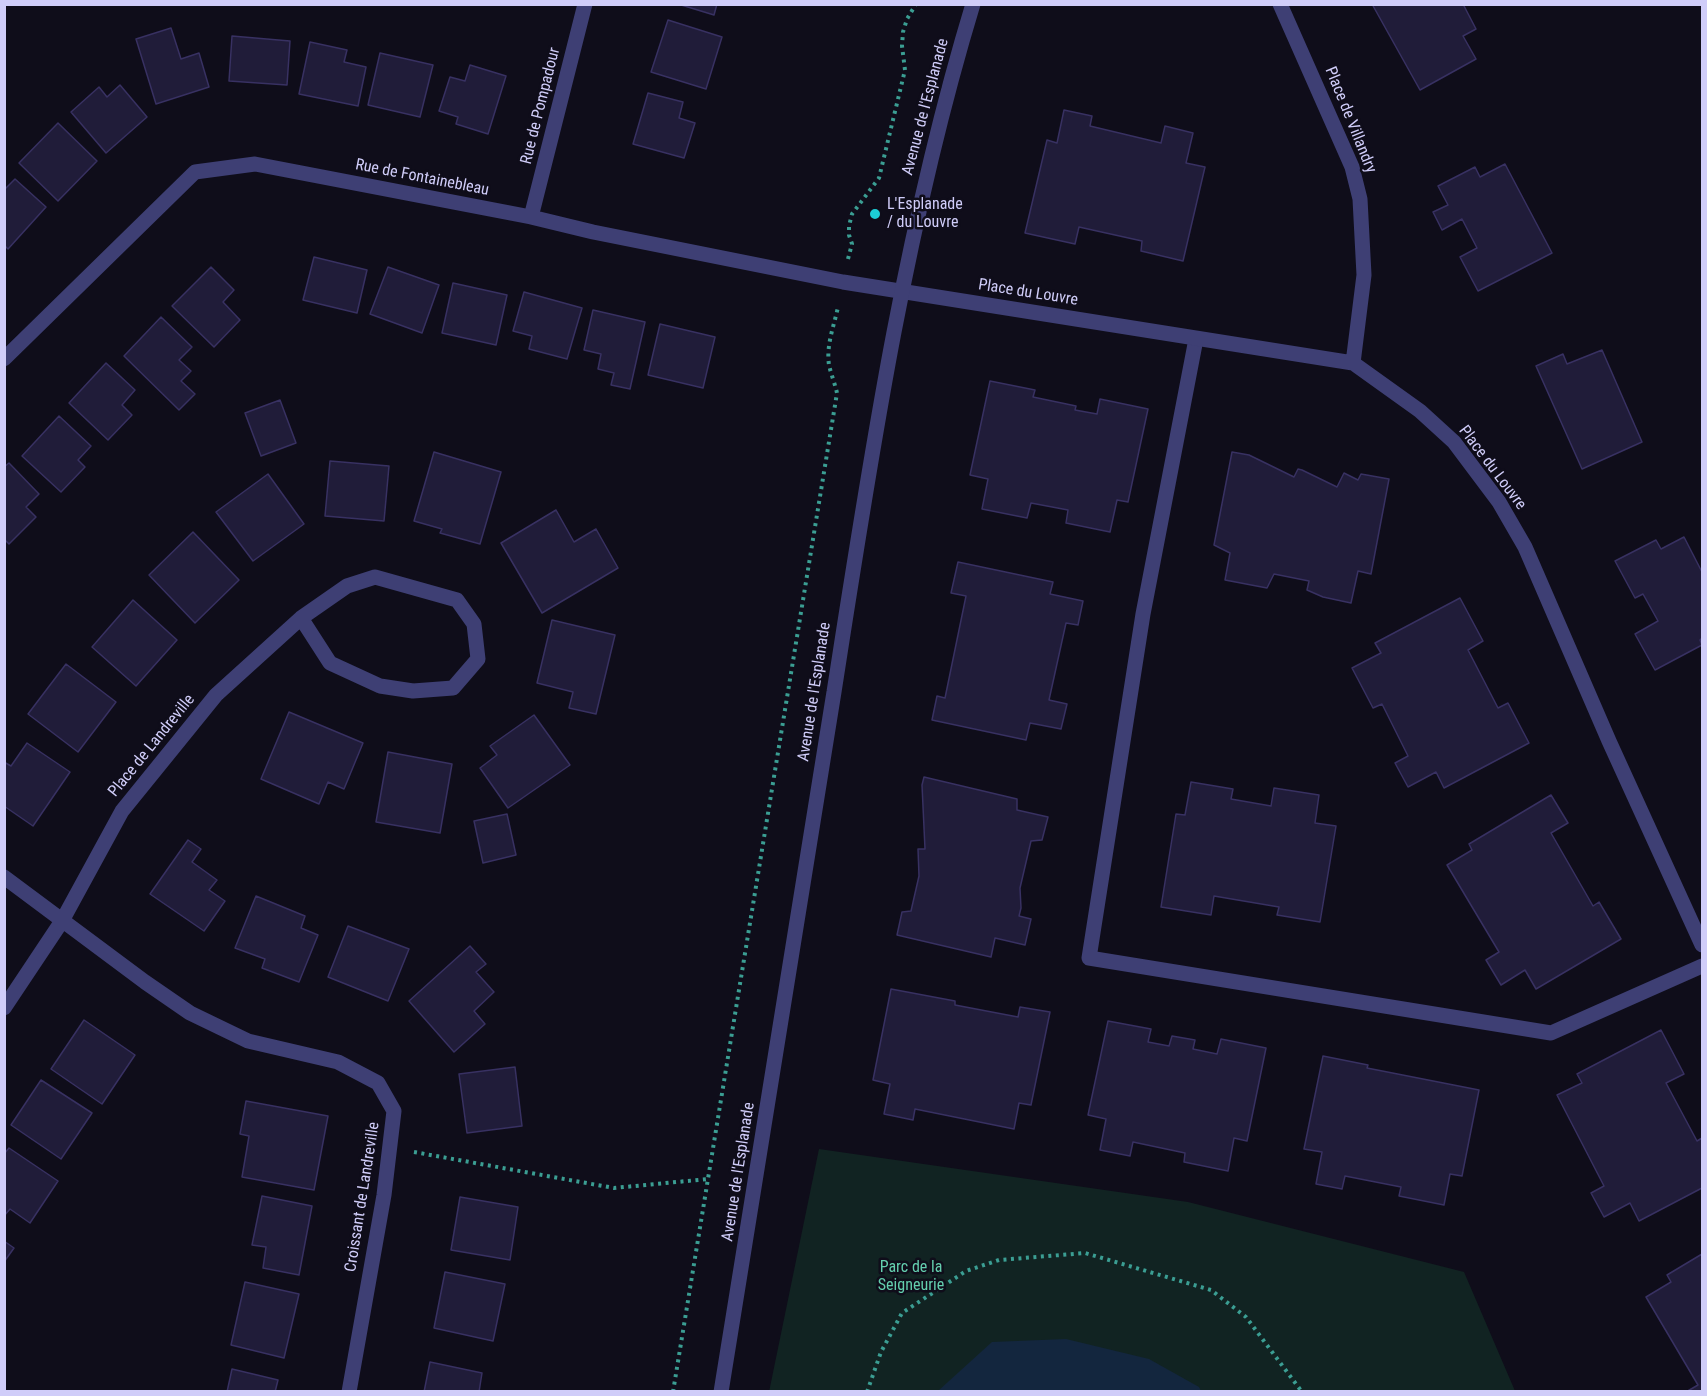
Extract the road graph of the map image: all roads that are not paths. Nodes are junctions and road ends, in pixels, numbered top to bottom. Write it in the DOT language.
graph roads {
  1 [pos="585,4"];
  2 [pos="973,4"];
  3 [pos="1280,4"];
  4 [pos="531,217"];
  5 [pos="903,291"];
  6 [pos="1196,339"];
  7 [pos="4,359"];
  8 [pos="1353,363"];
  9 [pos="301,618"];
  10 [pos="4,877"];
  11 [pos="62,921"];
  12 [pos="1702,945"];
  13 [pos="1702,966"];
  14 [pos="4,1008"];
  15 [pos="350,1392"];
  16 [pos="722,1392"];
  1 -- 4 [label="street, Rue de Pompadour"];
  2 -- 5 [label="street, Avenue de l'Esplanade"];
  3 -- 8 [label="street, Place de Villandry"];
  4 -- 5 [label="street, Rue de Fontainebleau"];
  4 -- 7 [label="street, Rue de Fontainebleau"];
  5 -- 6 [label="street, Place du Louvre"];
  5 -- 16 [label="street, Avenue de l'Esplanade"];
  6 -- 8 [label="street, Place du Louvre"];
  6 -- 13 [label="street"];
  8 -- 12 [label="street, Place du Louvre"];
  9 -- 9 [label="street, Place de Landreville"];
  9 -- 11 [label="street, Place de Landreville"];
  10 -- 11 [label="street, Croissant de Landreville"];
  11 -- 14 [label="street"];
  11 -- 15 [label="street, Croissant de Landreville"];
}
